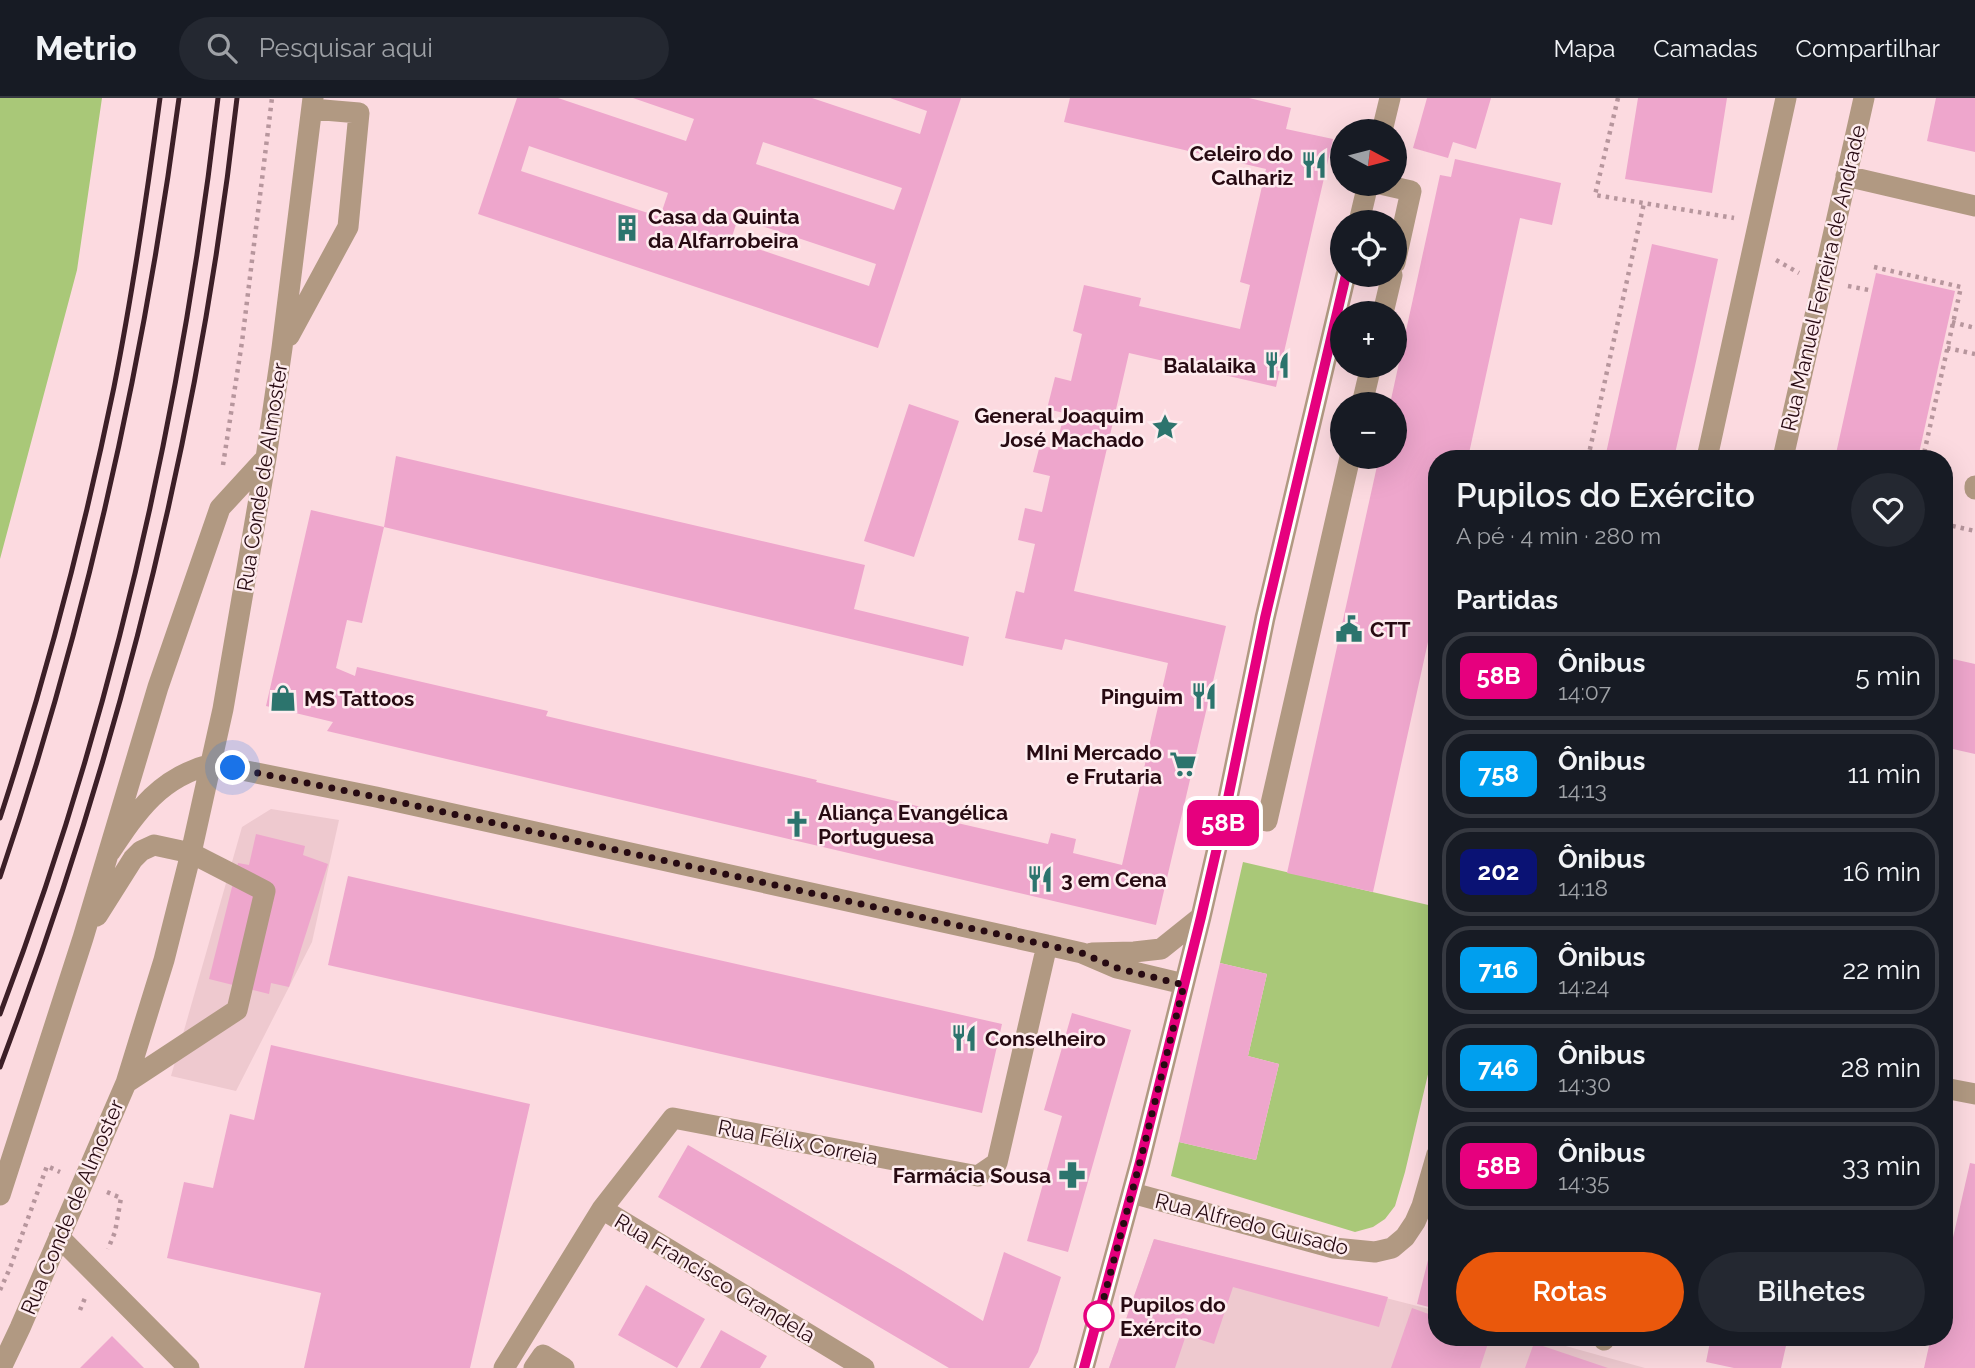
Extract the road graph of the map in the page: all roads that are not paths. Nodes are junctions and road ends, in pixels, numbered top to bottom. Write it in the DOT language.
graph roads {
  1 [pos="1786,98"];
  2 [pos="1864,98"];
  3 [pos="1387,99"];
  4 [pos="313,103"];
  5 [pos="1384,119"];
  6 [pos="1846,176"];
  7 [pos="1407,190"];
  8 [pos="1975,206"];
  9 [pos="1407,210"];
  10 [pos="1343,287"];
  11 [pos="282,348"];
  12 [pos="1709,450"];
  13 [pos="1785,450"];
  14 [pos="266,458"];
  15 [pos="1347,469"];
  16 [pos="212,764"];
  17 [pos="1225,813"];
  18 [pos="110,852"];
  19 [pos="191,853"];
  20 [pos="1201,917"];
  21 [pos="83,938"];
  22 [pos="1047,945"];
  23 [pos="1082,953"];
  24 [pos="1184,985"];
  25 [pos="126,1083"];
  26 [pos="1953,1090"];
  27 [pos="1975,1094"];
  28 [pos="1428,1185"];
  29 [pos="1132,1192"];
  30 [pos="0,1195"];
  31 [pos="602,1209"];
  32 [pos="59,1237"];
  33 [pos="538,1361"];
  34 [pos="1,1368"];
  35 [pos="189,1368"];
  36 [pos="504,1368"];
  37 [pos="564,1368"];
  38 [pos="864,1368"];
  39 [pos="1084,1368"];
  1 -- 12 [label="street"];
  2 -- 6 [label="street, Rua Manuel Ferreira de Andrade"];
  3 -- 5 [label="street"];
  4 -- 11 [label="street, Rua Conde de Almoster"];
  4 -- 11 [label="street"];
  6 -- 8 [label="street"];
  6 -- 13 [label="street, Rua Manuel Ferreira de Andrade"];
  7 -- 9 [label="street"];
  10 -- 17 [label="street"];
  11 -- 14 [label="street, Rua Conde de Almoster"];
  14 -- 16 [label="street, Rua Conde de Almoster"];
  14 -- 18 [label="street"];
  15 -- 17 [label="street"];
  16 -- 18 [label="street"];
  16 -- 19 [label="street, Rua Conde de Almoster"];
  16 -- 22 [label="street"];
  17 -- 20 [label="street"];
  18 -- 21 [label="street"];
  19 -- 21 [label="street"];
  19 -- 25 [label="street, Rua Conde de Almoster"];
  19 -- 25 [label="street, Rua Conde de Almoster"];
  20 -- 23 [label="street"];
  20 -- 24 [label="street"];
  21 -- 30 [label="street"];
  22 -- 23 [label="street"];
  22 -- 31 [label="street, Rua Félix Correia"];
  23 -- 24 [label="street"];
  24 -- 29 [label="street"];
  25 -- 32 [label="street, Rua Conde de Almoster"];
  26 -- 27 [label="street"];
  28 -- 29 [label="street, Rua Alfredo Guisado"];
  29 -- 39 [label="street"];
  31 -- 36 [label="street, Rua Félix Correia"];
  31 -- 38 [label="street, Rua Francisco Grandela"];
  32 -- 34 [label="street, Rua Conde de Almoster"];
  32 -- 35 [label="street"];
  33 -- 37 [label="street"];
}
